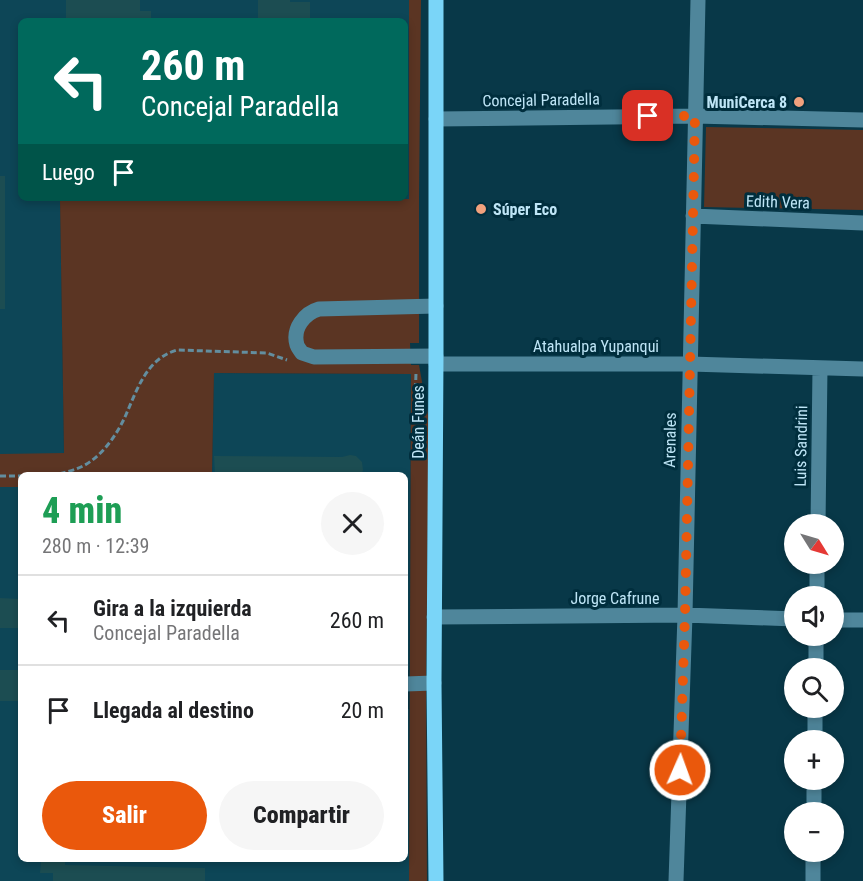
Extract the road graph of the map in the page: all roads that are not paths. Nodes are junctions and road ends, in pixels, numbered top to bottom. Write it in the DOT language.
graph roads {
  1 [pos="436,0"];
  2 [pos="698,0"];
  3 [pos="695,116"];
  4 [pos="436,119"];
  5 [pos="863,120"];
  6 [pos="693,216"];
  7 [pos="863,223"];
  8 [pos="436,306"];
  9 [pos="436,360"];
  10 [pos="690,364"];
  11 [pos="820,368"];
  12 [pos="863,369"];
  13 [pos="818,514"];
  14 [pos="685,615"];
  15 [pos="434,617"];
  16 [pos="784,619"];
  17 [pos="844,620"];
  18 [pos="863,621"];
  19 [pos="434,683"];
  20 [pos="408,684"];
  21 [pos="813,862"];
  22 [pos="436,881"];
  23 [pos="676,881"];
  24 [pos="813,881"];
  1 -- 4 [label="main road, Deán Funes"];
  2 -- 3 [label="street, Arenales"];
  3 -- 4 [label="street, Concejal Paradella"];
  3 -- 5 [label="street, Concejal Paradella"];
  3 -- 6 [label="street, Arenales"];
  4 -- 8 [label="main road, Deán Funes"];
  6 -- 7 [label="street, Edith Vera"];
  6 -- 10 [label="street, Arenales"];
  8 -- 9 [label="main road, Deán Funes"];
  8 -- 9 [label="street, Atahualpa Yupanqui"];
  9 -- 10 [label="street, Atahualpa Yupanqui"];
  9 -- 15 [label="main road, Deán Funes"];
  10 -- 11 [label="street, Atahualpa Yupanqui"];
  10 -- 14 [label="street, Arenales"];
  11 -- 12 [label="street, Atahualpa Yupanqui"];
  11 -- 13 [label="street, Luis Sandrini"];
  14 -- 15 [label="street, Jorge Cafrune"];
  14 -- 16 [label="street, Jorge Cafrune"];
  14 -- 23 [label="street, Arenales"];
  15 -- 19 [label="main road, Deán Funes"];
  17 -- 18 [label="street"];
  19 -- 20 [label="street"];
  19 -- 22 [label="main road, Deán Funes"];
  21 -- 24 [label="street"];
}
